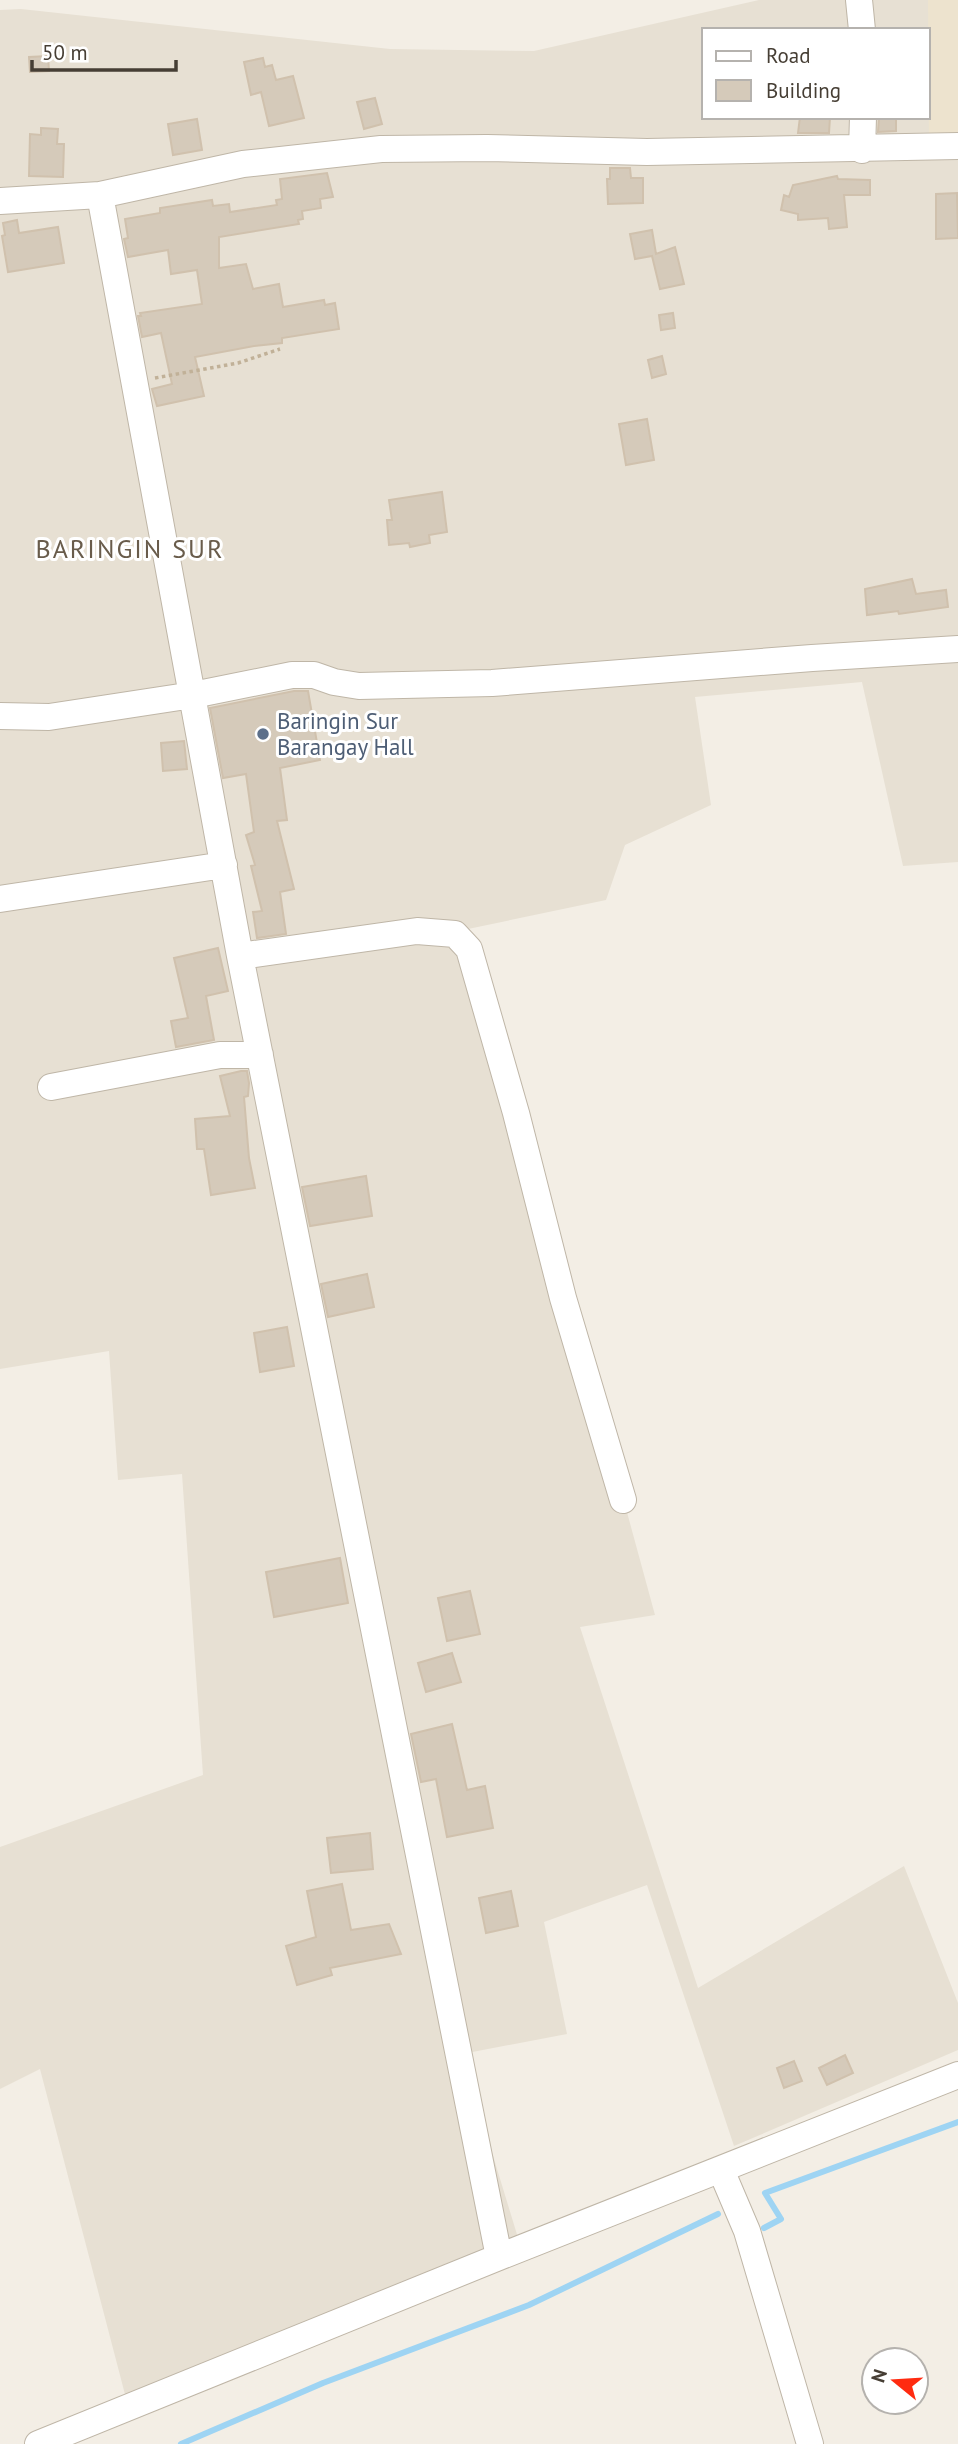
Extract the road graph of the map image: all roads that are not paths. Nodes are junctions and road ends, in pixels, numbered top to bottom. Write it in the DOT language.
graph roads {
  1 [pos="859,0"];
  2 [pos="862,28"];
  3 [pos="863,119"];
  4 [pos="958,146"];
  5 [pos="862,150"];
  6 [pos="100,195"];
  7 [pos="0,201"];
  8 [pos="958,649"];
  9 [pos="193,695"];
  10 [pos="0,716"];
  11 [pos="224,865"];
  12 [pos="0,899"];
  13 [pos="240,956"];
  14 [pos="260,1055"];
  15 [pos="51,1087"];
  16 [pos="623,1500"];
  17 [pos="958,2075"];
  18 [pos="721,2170"];
  19 [pos="499,2257"];
  20 [pos="38,2444"];
  21 [pos="810,2444"];
  1 -- 2 [label="street"];
  3 -- 5 [label="street"];
  4 -- 5 [label="street"];
  5 -- 6 [label="street"];
  6 -- 7 [label="street"];
  6 -- 9 [label="street"];
  8 -- 9 [label="street"];
  9 -- 10 [label="street"];
  9 -- 11 [label="street"];
  11 -- 12 [label="street"];
  11 -- 13 [label="street"];
  13 -- 14 [label="street"];
  13 -- 16 [label="street"];
  14 -- 15 [label="street"];
  14 -- 19 [label="street"];
  17 -- 18 [label="street"];
  18 -- 19 [label="street"];
  18 -- 21 [label="street"];
  19 -- 20 [label="street"];
}
